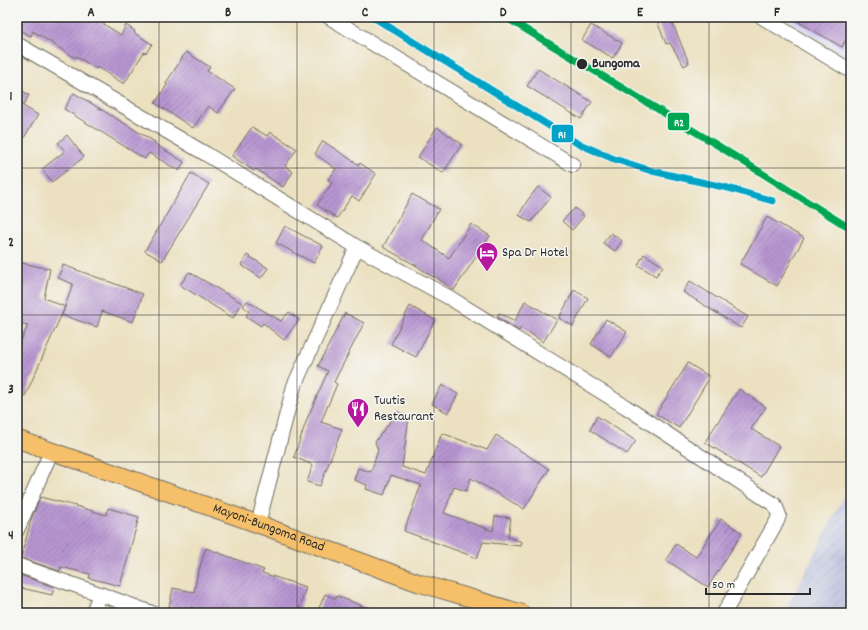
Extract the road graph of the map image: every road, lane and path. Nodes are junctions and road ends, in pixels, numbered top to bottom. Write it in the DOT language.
graph roads {
  1 [pos="329,17"];
  2 [pos="762,17"];
  3 [pos="17,44"];
  4 [pos="851,71"];
  5 [pos="573,165"];
  6 [pos="356,247"];
  7 [pos="17,439"];
  8 [pos="51,452"];
  9 [pos="258,524"];
  10 [pos="17,530"];
  11 [pos="17,565"];
  12 [pos="100,594"];
  13 [pos="93,613"];
  14 [pos="152,613"];
  15 [pos="520,613"];
  16 [pos="724,613"];
  1 -- 5 [label="street"];
  2 -- 4 [label="street"];
  3 -- 6 [label="street"];
  6 -- 9 [label="street"];
  6 -- 16 [label="street"];
  7 -- 8 [label="main road, Mayoni-Bungoma Road"];
  8 -- 9 [label="main road, Mayoni-Bungoma Road"];
  8 -- 10 [label="street"];
  9 -- 15 [label="main road, Mayoni-Bungoma Road"];
  11 -- 12 [label="street"];
  12 -- 13 [label="street"];
  12 -- 14 [label="street"];
}
